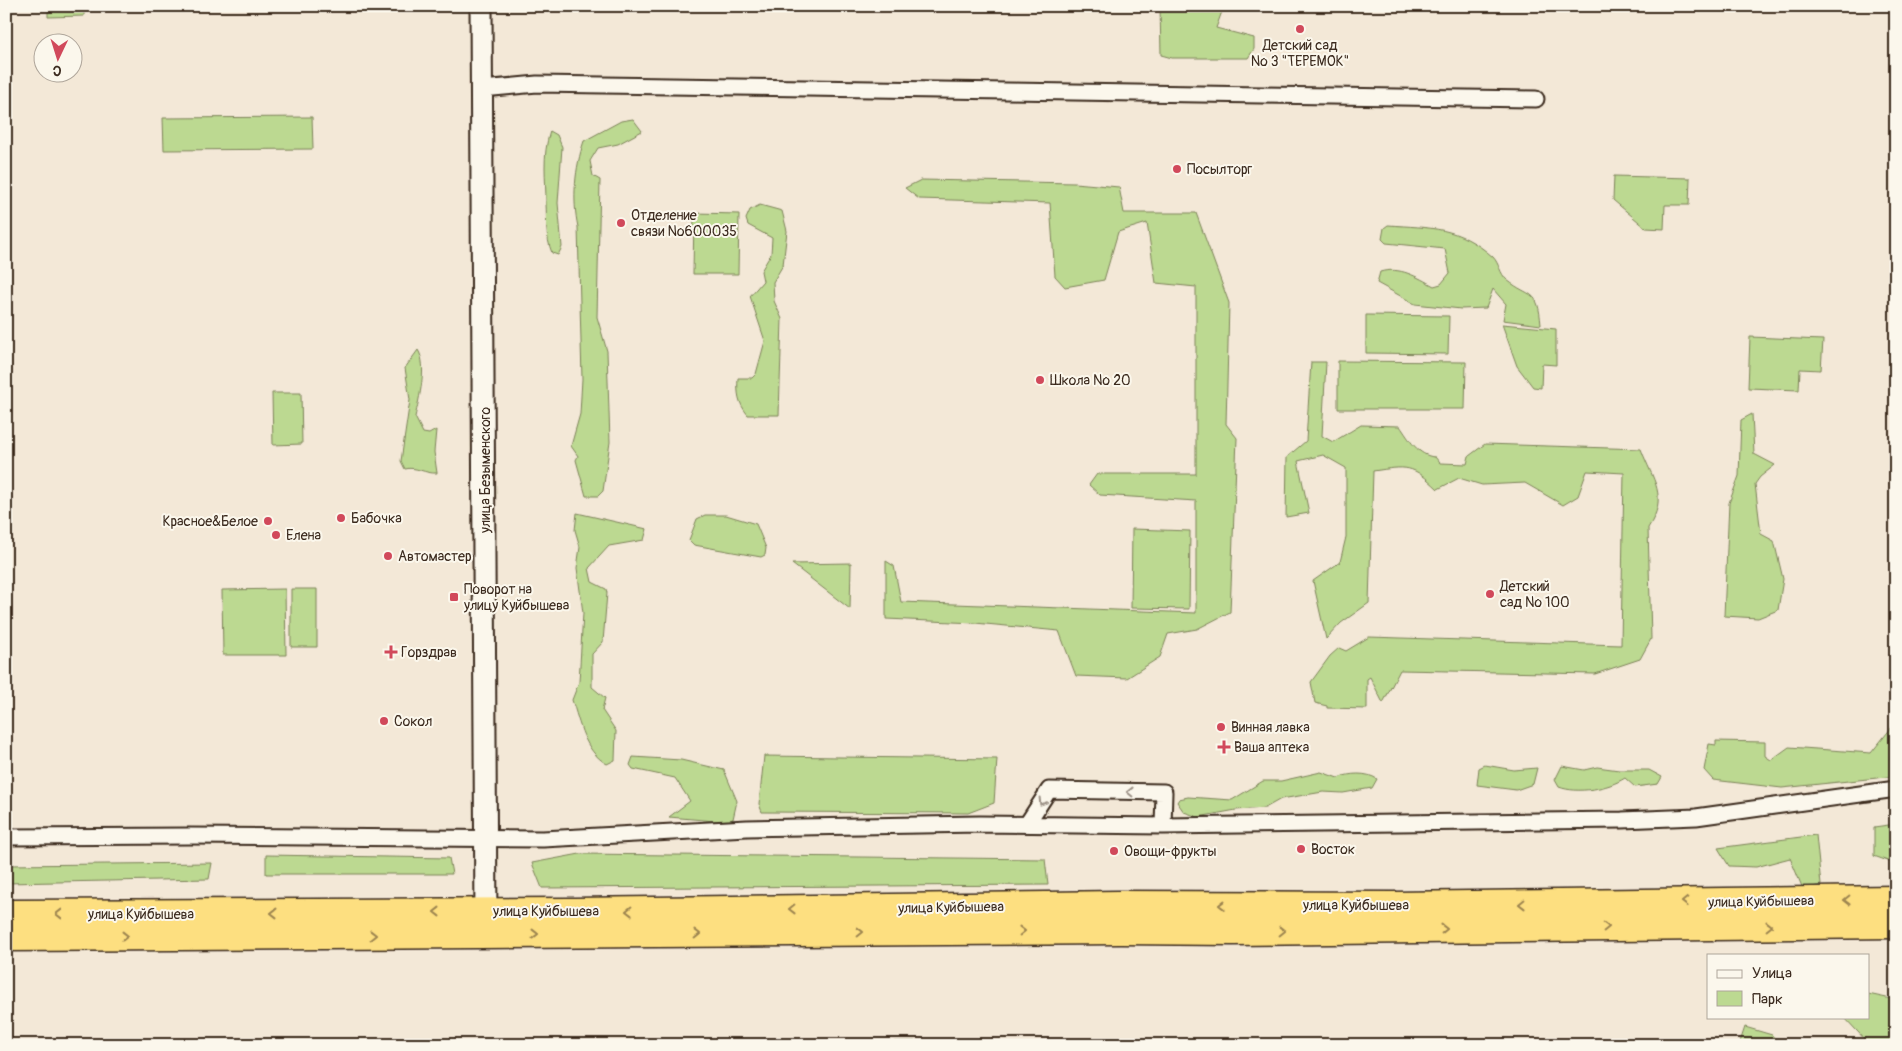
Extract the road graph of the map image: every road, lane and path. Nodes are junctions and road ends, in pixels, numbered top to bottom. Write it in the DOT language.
graph roads {
  1 [pos="481,6"];
  2 [pos="482,89"];
  3 [pos="1536,99"];
  4 [pos="1896,789"];
  5 [pos="1027,824"];
  6 [pos="1163,826"];
  7 [pos="6,837"];
  8 [pos="485,838"];
  9 [pos="1896,900"];
  10 [pos="6,914"];
  11 [pos="486,923"];
  12 [pos="1896,924"];
  13 [pos="6,937"];
  1 -- 2 [label="main road, улица Безыменского"];
  2 -- 3 [label="street"];
  2 -- 8 [label="main road, улица Безыменского"];
  4 -- 6 [label="street"];
  5 -- 6 [label="street"];
  6 -- 5 [label="street, one-way"];
  5 -- 8 [label="street"];
  7 -- 8 [label="street"];
  8 -- 11 [label="main road, улица Безыменского"];
  9 -- 11 [label="highway, улица Куйбышева, one-way"];
  11 -- 10 [label="highway, улица Куйбышева, one-way"];
  11 -- 12 [label="highway, улица Куйбышева, one-way"];
  13 -- 11 [label="highway, улица Куйбышева, one-way"];
}
